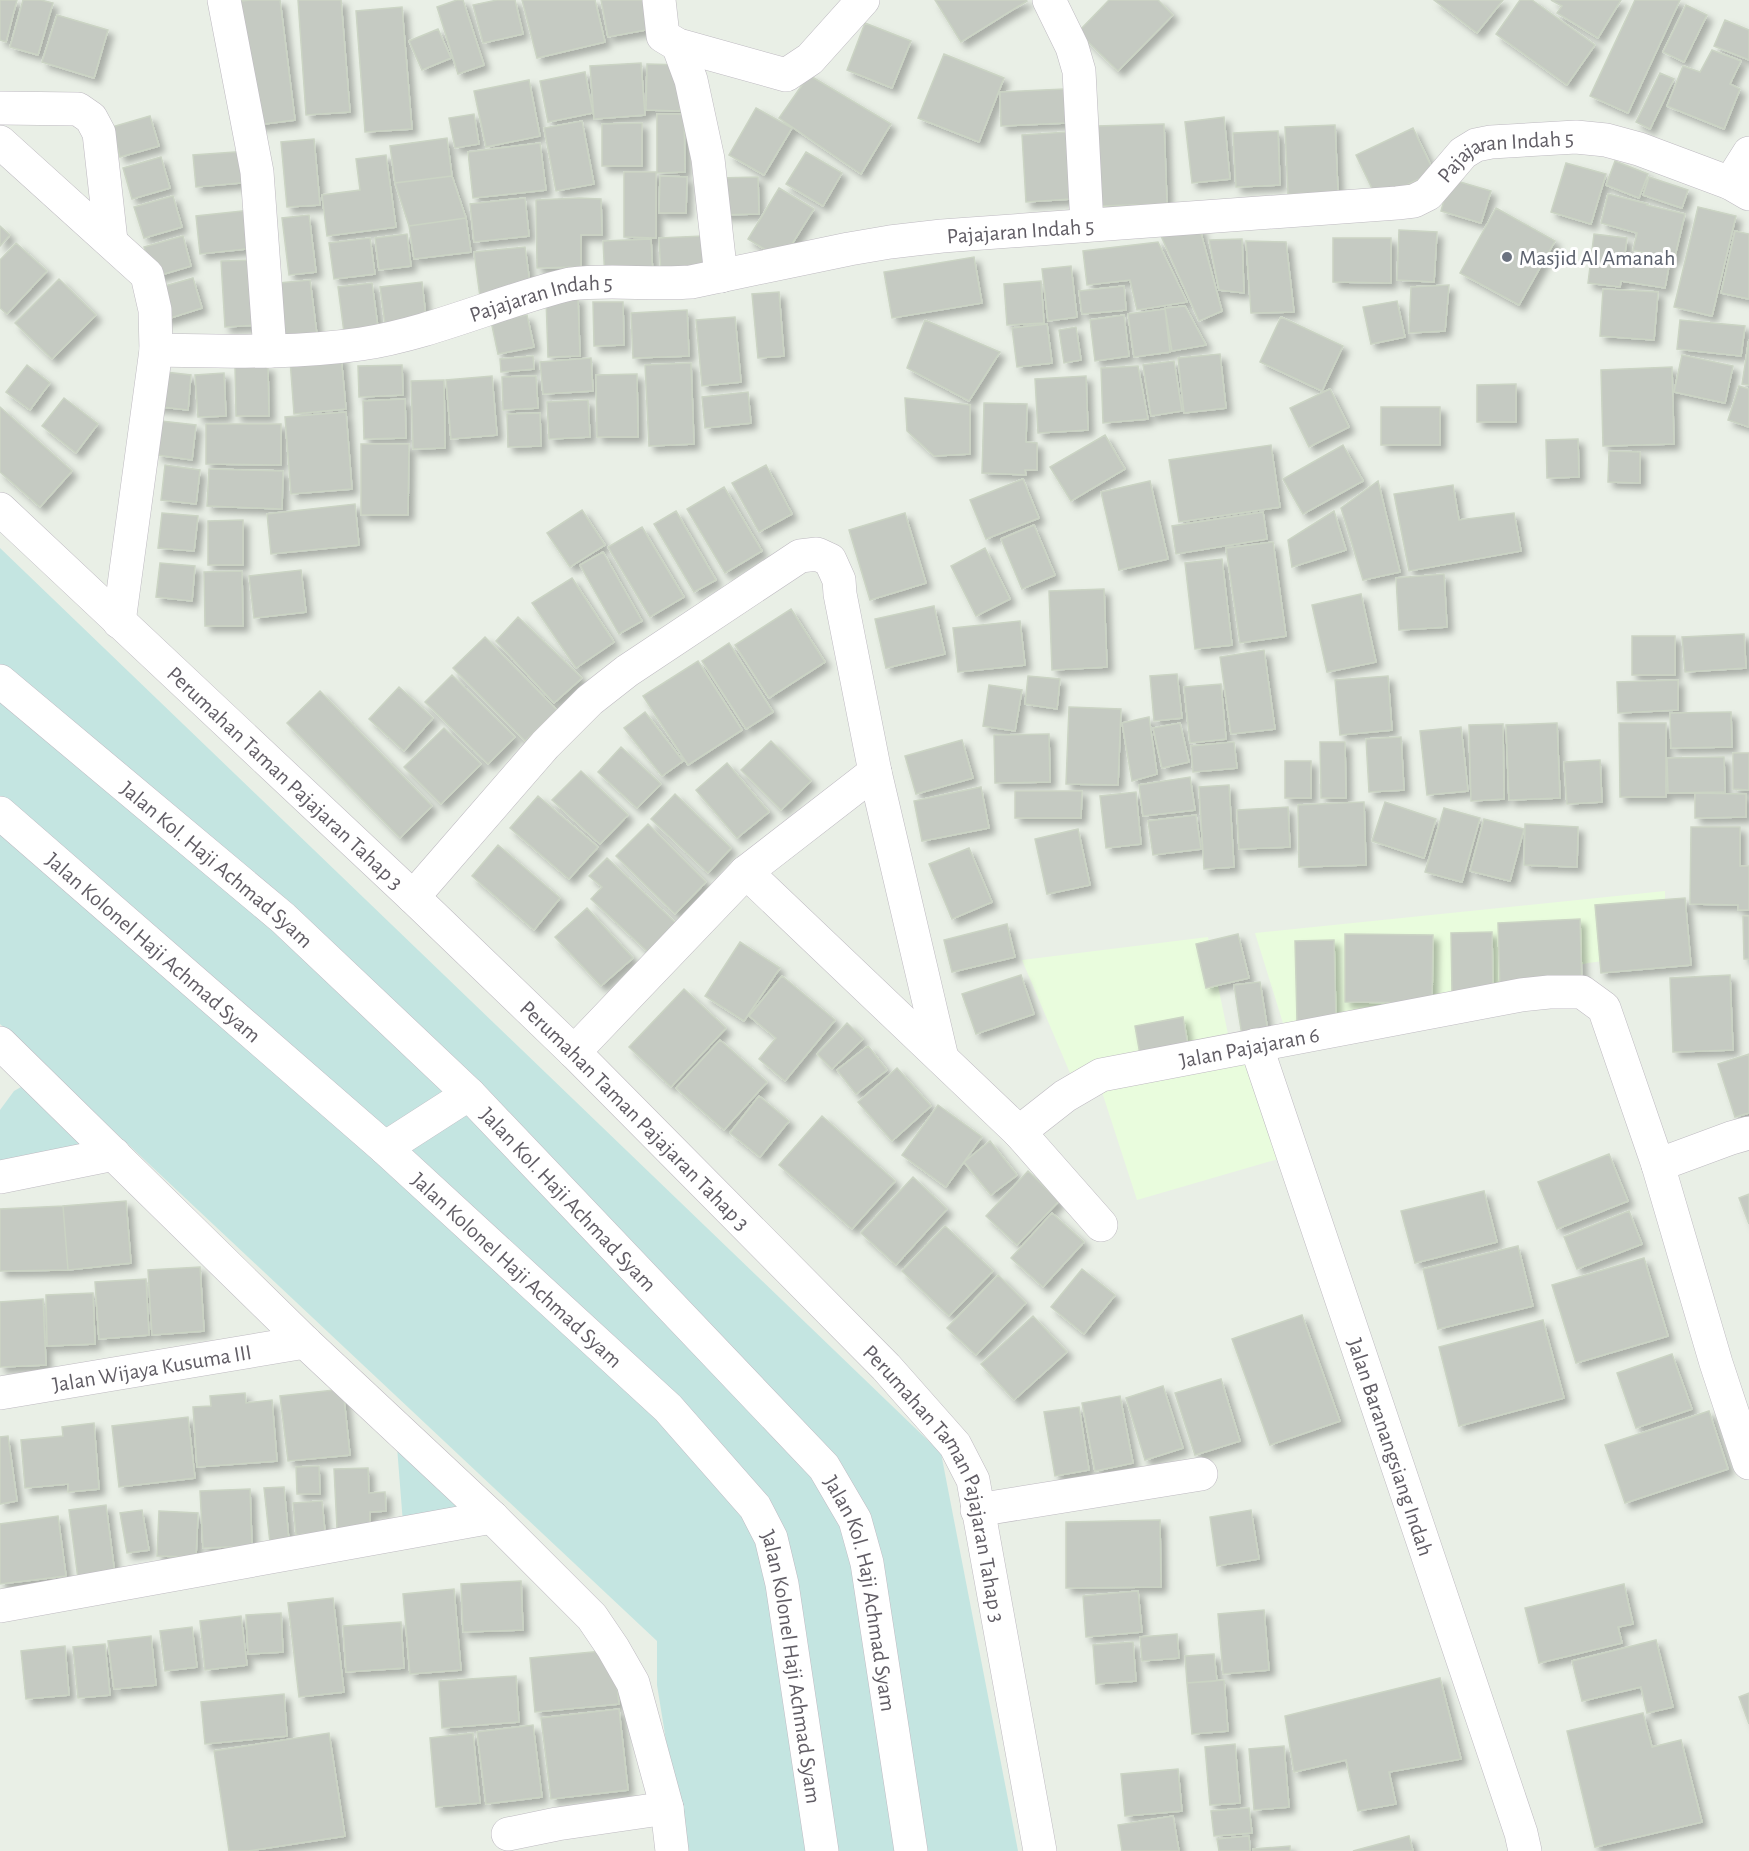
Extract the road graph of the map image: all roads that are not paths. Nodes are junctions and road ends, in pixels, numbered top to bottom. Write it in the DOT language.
graph roads {
  1 [pos="224,0"];
  2 [pos="659,0"];
  3 [pos="863,0"];
  4 [pos="1049,0"];
  5 [pos="678,45"];
  6 [pos="0,108"];
  7 [pos="0,142"];
  8 [pos="1749,153"];
  9 [pos="1740,188"];
  10 [pos="1087,225"];
  11 [pos="111,241"];
  12 [pos="721,276"];
  13 [pos="156,350"];
  14 [pos="270,351"];
  15 [pos="0,509"];
  16 [pos="118,622"];
  17 [pos="0,681"];
  18 [pos="875,772"];
  19 [pos="0,813"];
  20 [pos="746,872"];
  21 [pos="414,897"];
  22 [pos="1256,1045"];
  23 [pos="574,1052"];
  24 [pos="942,1058"];
  25 [pos="6,1061"];
  26 [pos="469,1094"];
  27 [pos="1019,1132"];
  28 [pos="1749,1133"];
  29 [pos="386,1148"];
  30 [pos="114,1154"];
  31 [pos="1658,1165"];
  32 [pos="0,1178"];
  33 [pos="1101,1225"];
  34 [pos="305,1342"];
  35 [pos="0,1393"];
  36 [pos="1749,1463"];
  37 [pos="1201,1474"];
  38 [pos="977,1510"];
  39 [pos="492,1517"];
  40 [pos="0,1606"];
  41 [pos="667,1808"];
  42 [pos="508,1834"];
  43 [pos="672,1851"];
  44 [pos="822,1851"];
  45 [pos="911,1851"];
  46 [pos="1040,1851"];
  47 [pos="1525,1851"];
  1 -- 14 [label="street"];
  2 -- 5 [label="street"];
  3 -- 5 [label="street"];
  4 -- 10 [label="street"];
  5 -- 12 [label="street"];
  6 -- 11 [label="street"];
  7 -- 11 [label="street"];
  8 -- 9 [label="street"];
  9 -- 10 [label="street, Pajajaran Indah 5"];
  10 -- 12 [label="street, Pajajaran Indah 5"];
  11 -- 13 [label="street"];
  12 -- 14 [label="street, Pajajaran Indah 5"];
  13 -- 14 [label="street, Pajajaran Indah 5"];
  13 -- 16 [label="street"];
  15 -- 16 [label="street, Perumahan Taman Pajajaran Tahap 3"];
  16 -- 21 [label="street, Perumahan Taman Pajajaran Tahap 3"];
  17 -- 26 [label="street, Jalan Kol. Haji Achmad Syam"];
  18 -- 20 [label="street"];
  18 -- 21 [label="street"];
  18 -- 24 [label="street"];
  19 -- 29 [label="street, Jalan Kolonel Haji Achmad Syam"];
  20 -- 23 [label="street"];
  20 -- 24 [label="street"];
  21 -- 23 [label="street, Perumahan Taman Pajajaran Tahap 3"];
  22 -- 27 [label="street, Jalan Pajajaran 6"];
  22 -- 31 [label="street, Jalan Pajajaran 6"];
  22 -- 47 [label="street, Jalan Baranangsiang Indah"];
  23 -- 38 [label="street, Perumahan Taman Pajajaran Tahap 3"];
  24 -- 27 [label="street"];
  25 -- 30 [label="street"];
  26 -- 29 [label="street"];
  26 -- 45 [label="street, Jalan Kol. Haji Achmad Syam"];
  27 -- 33 [label="street"];
  28 -- 31 [label="street"];
  29 -- 44 [label="street, Jalan Kolonel Haji Achmad Syam"];
  30 -- 32 [label="street"];
  30 -- 34 [label="street"];
  31 -- 36 [label="street, Jalan Pajajaran 6"];
  34 -- 35 [label="street, Jalan Wijaya Kusuma III"];
  34 -- 39 [label="street"];
  37 -- 38 [label="street"];
  38 -- 46 [label="street, Perumahan Taman Pajajaran Tahap 3"];
  39 -- 40 [label="street"];
  39 -- 41 [label="street"];
  41 -- 42 [label="street"];
  41 -- 43 [label="street"];
}
